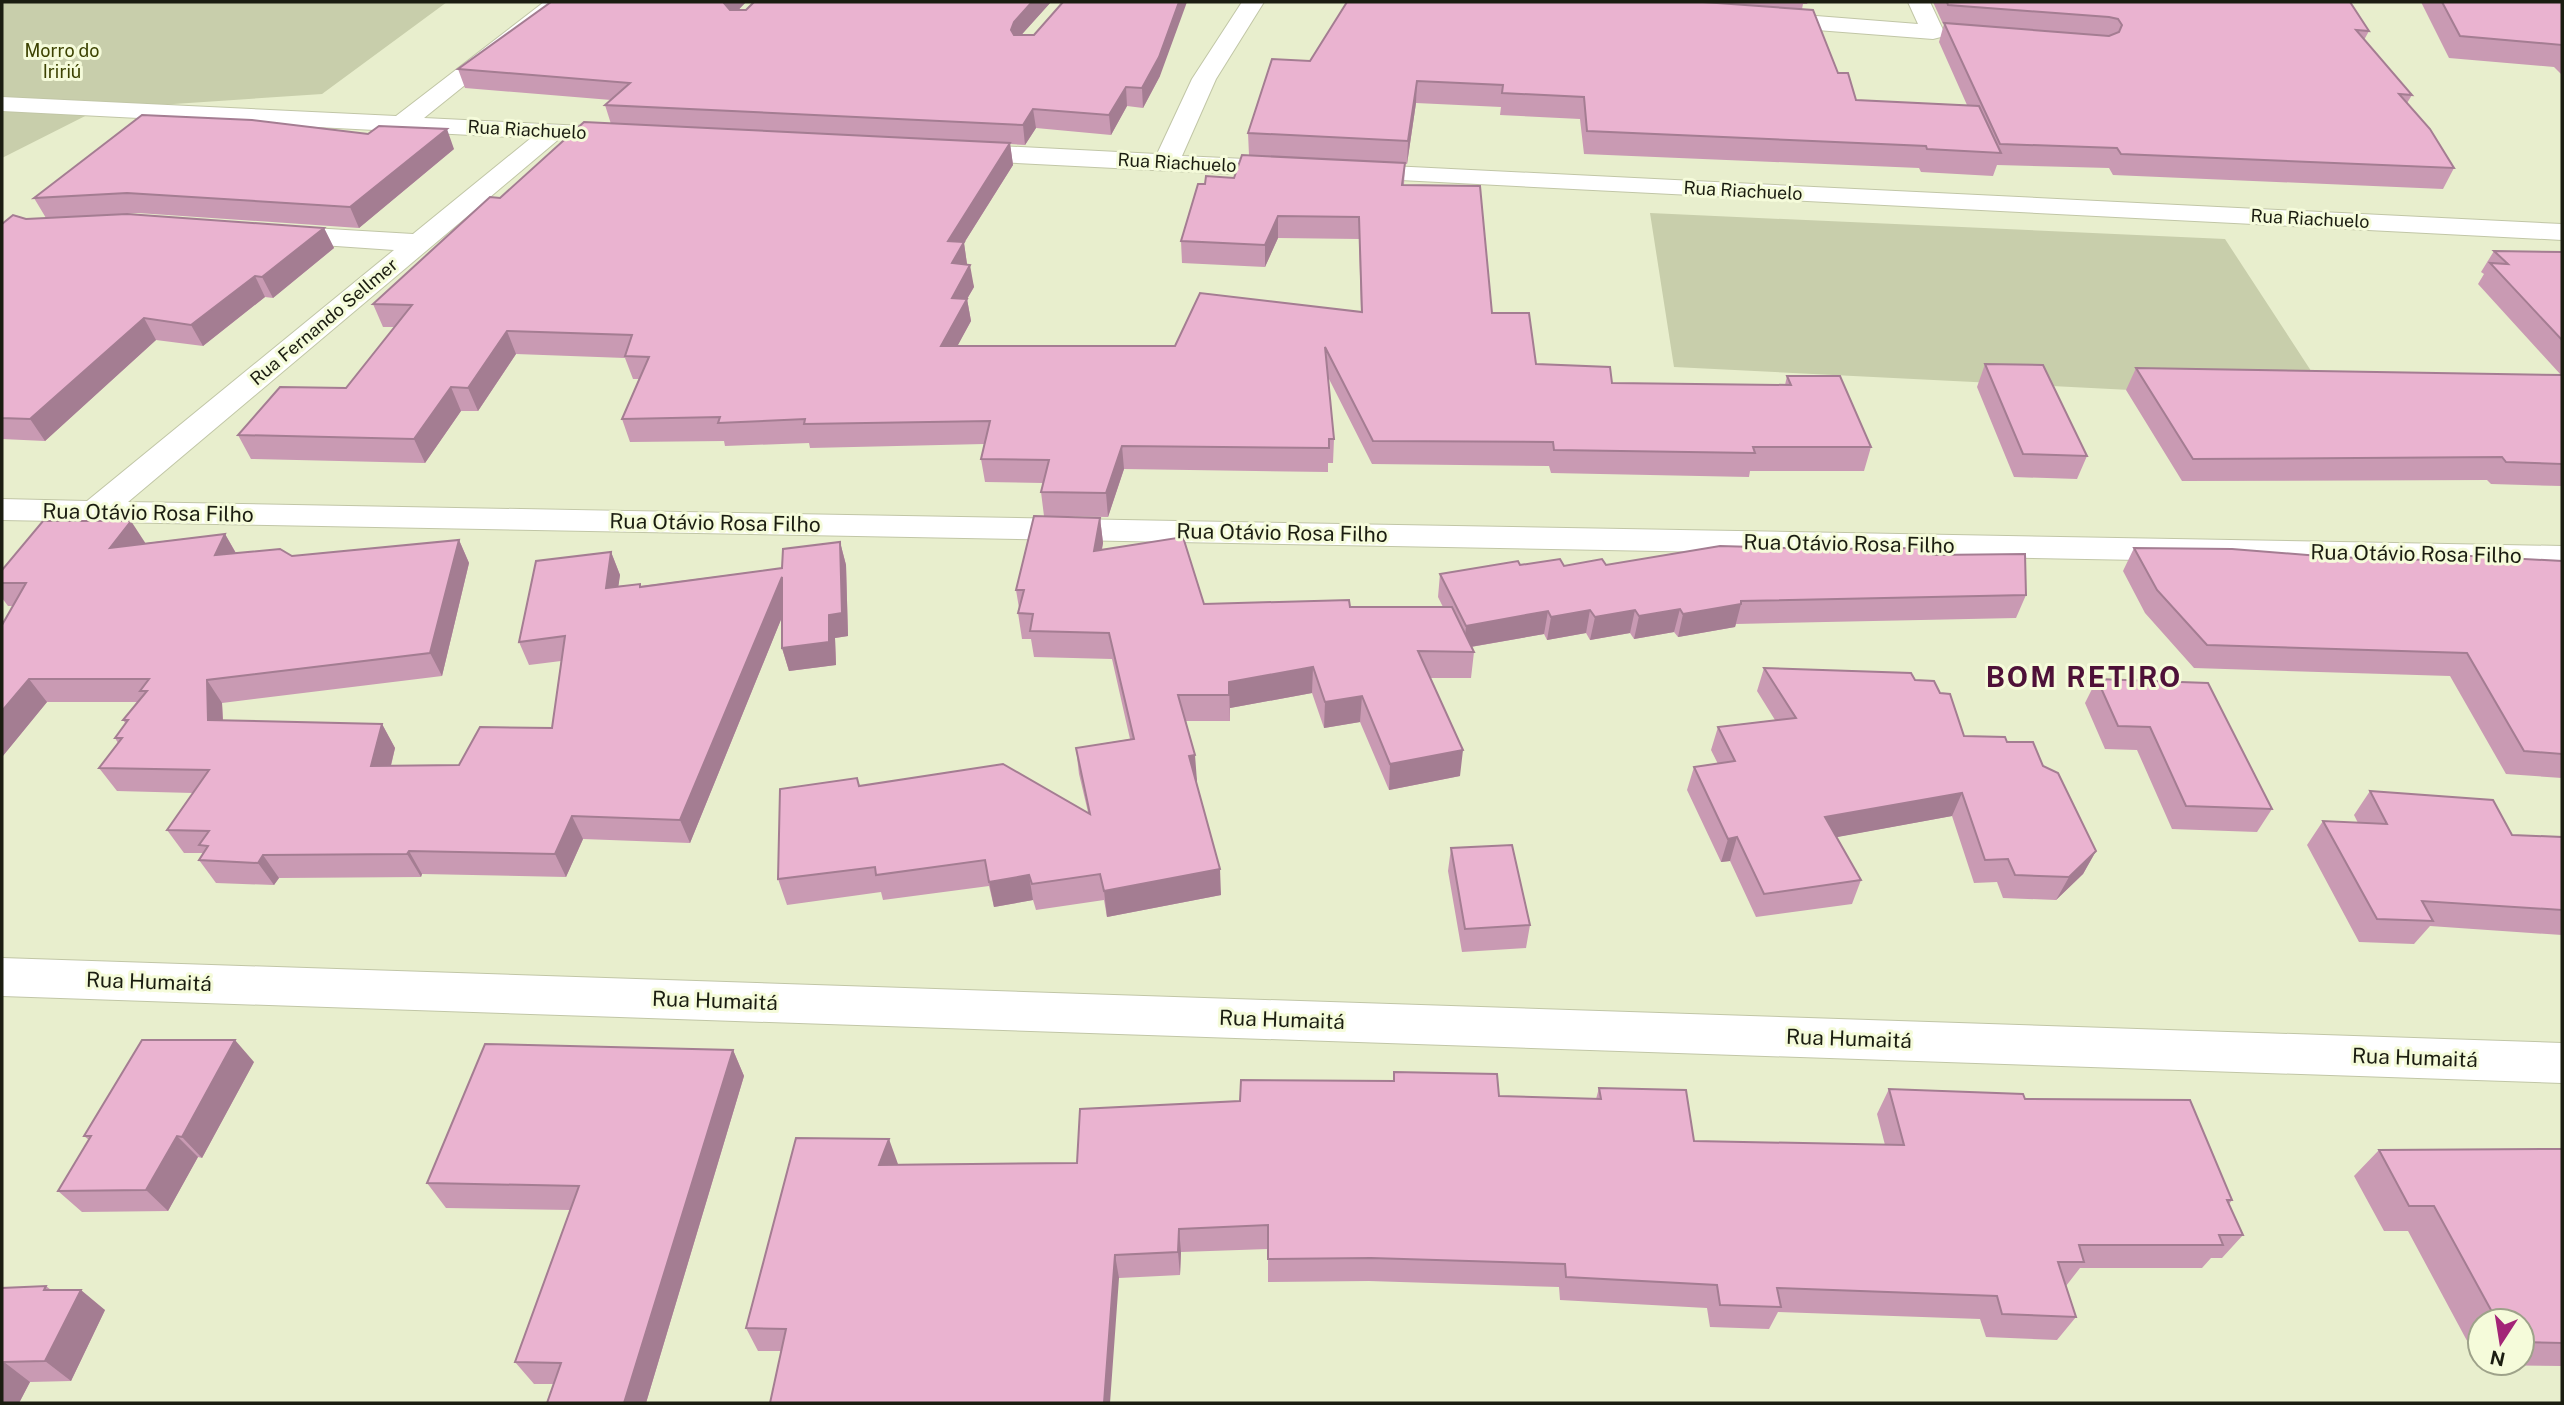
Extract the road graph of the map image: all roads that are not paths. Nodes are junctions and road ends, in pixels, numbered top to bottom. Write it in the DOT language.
graph roads {
  1 [pos="557,2"];
  2 [pos="1253,2"];
  3 [pos="1919,2"];
  4 [pos="1739,17"];
  5 [pos="1933,32"];
  6 [pos="1959,34"];
  7 [pos="2,104"];
  8 [pos="401,124"];
  9 [pos="553,132"];
  10 [pos="651,136"];
  11 [pos="929,150"];
  12 [pos="1166,163"];
  13 [pos="258,232"];
  14 [pos="2562,232"];
  15 [pos="419,243"];
  16 [pos="2,510"];
  17 [pos="95,512"];
  18 [pos="2562,557"];
  19 [pos="2,977"];
  20 [pos="2562,1063"];
  1 -- 8 [label="street"];
  2 -- 12 [label="street"];
  3 -- 5 [label="street"];
  4 -- 5 [label="street"];
  5 -- 6 [label="street"];
  7 -- 8 [label="street, Rua Riachuelo"];
  8 -- 9 [label="street, Rua Riachuelo"];
  9 -- 10 [label="street, Rua Riachuelo"];
  9 -- 15 [label="street, Rua Fernando Sellmer"];
  11 -- 12 [label="street, Rua Riachuelo"];
  12 -- 14 [label="street, Rua Riachuelo"];
  13 -- 15 [label="street"];
  15 -- 17 [label="street, Rua Fernando Sellmer"];
  16 -- 17 [label="street, Rua Otávio Rosa Filho"];
  17 -- 18 [label="street, Rua Otávio Rosa Filho"];
  19 -- 20 [label="street, Rua Humaitá"];
}
